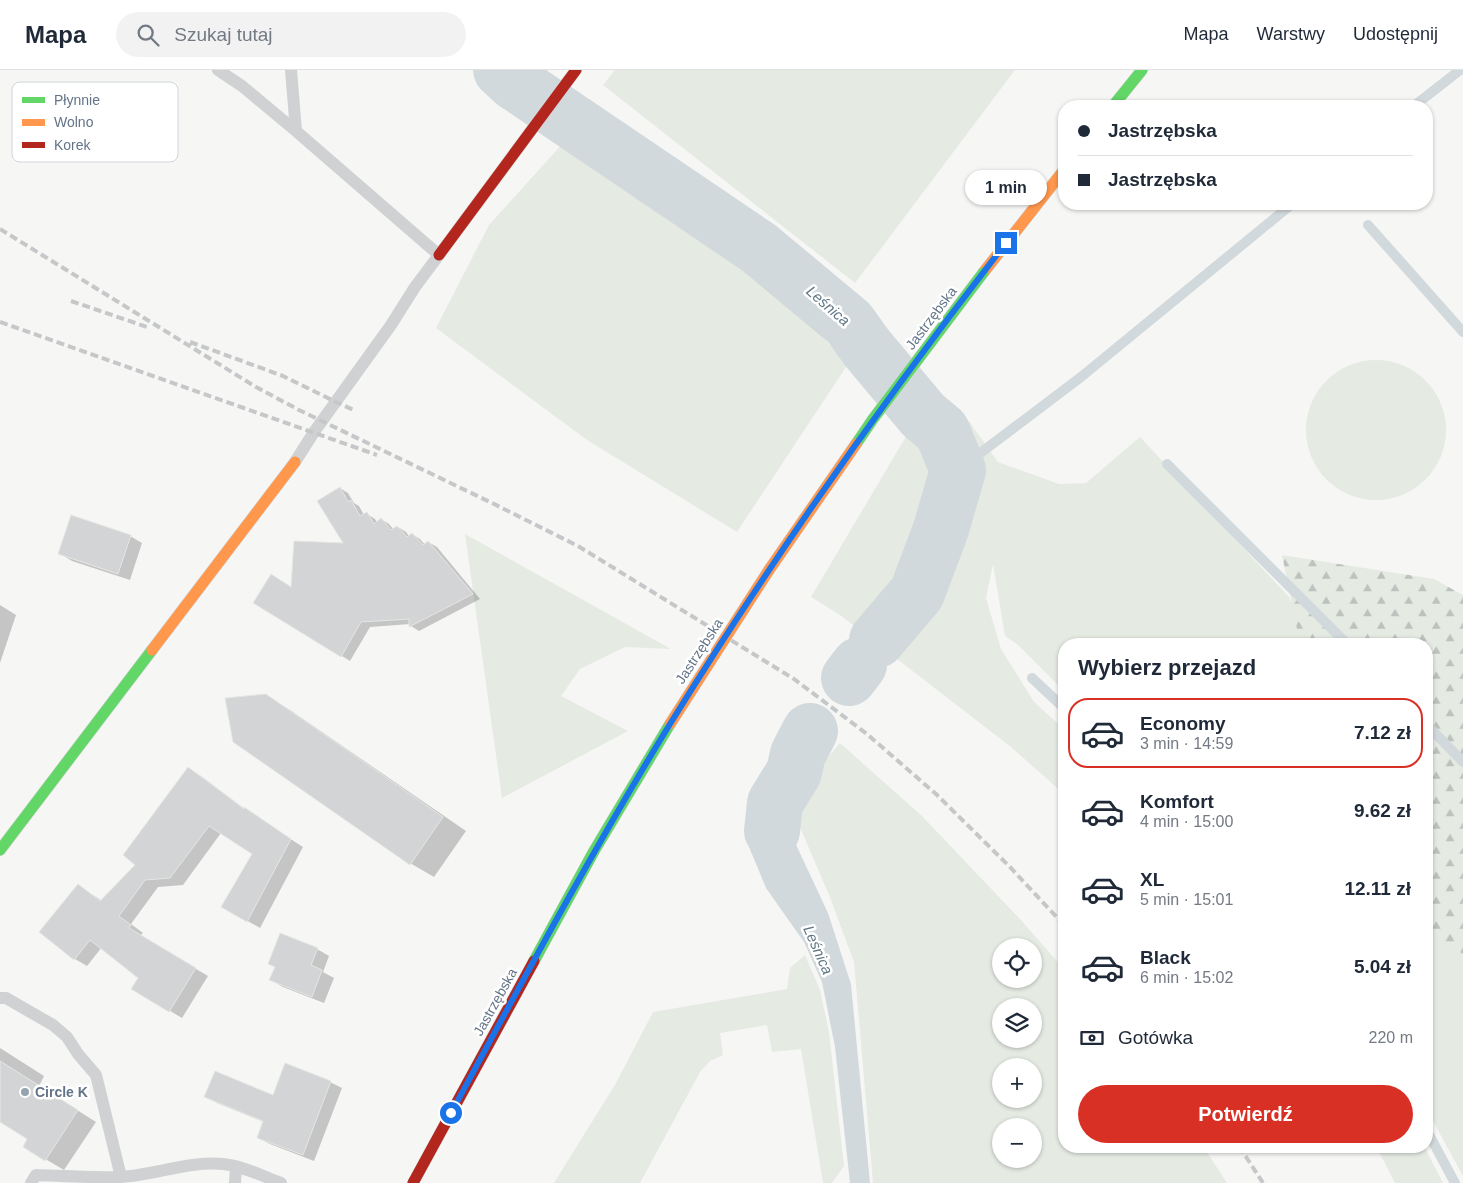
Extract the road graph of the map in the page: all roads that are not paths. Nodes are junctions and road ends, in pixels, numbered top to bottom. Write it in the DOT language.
graph roads {
  1 [pos="218,70"];
  2 [pos="291,70"];
  3 [pos="576,70"];
  4 [pos="1142,70"];
  5 [pos="1118,100"];
  6 [pos="296,131"];
  7 [pos="1058,178"];
  8 [pos="439,255"];
  9 [pos="295,462"];
  10 [pos="0,850"];
  11 [pos="0,998"];
  12 [pos="236,1167"];
  13 [pos="118,1180"];
  14 [pos="31,1183"];
  15 [pos="235,1183"];
  16 [pos="281,1183"];
  17 [pos="413,1183"];
  1 -- 6 [label="lane"];
  2 -- 6 [label="lane"];
  3 -- 8 [label="main road"];
  4 -- 5 [label="main road"];
  6 -- 8 [label="lane"];
  7 -- 17 [label="main road, Jastrzębska, bridge"];
  8 -- 9 [label="lane"];
  9 -- 10 [label="main road"];
  11 -- 13 [label="lane"];
  12 -- 13 [label="lane"];
  12 -- 15 [label="lane"];
  12 -- 16 [label="lane"];
  13 -- 14 [label="lane"];
}
